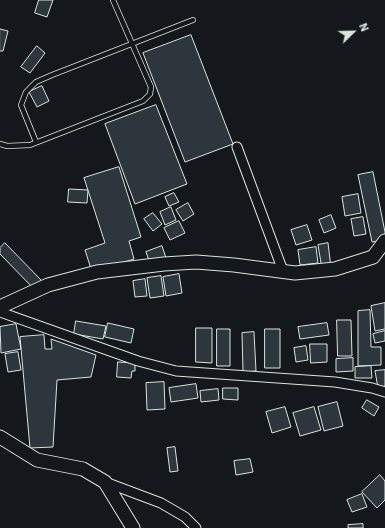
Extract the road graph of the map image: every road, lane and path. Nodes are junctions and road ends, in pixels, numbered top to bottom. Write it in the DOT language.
graph roads {
  1 [pos="113,0"];
  2 [pos="193,20"];
  3 [pos="132,45"];
  4 [pos="36,142"];
  5 [pos="0,144"];
  6 [pos="237,147"];
  7 [pos="385,241"];
  8 [pos="283,271"];
  9 [pos="0,307"];
  10 [pos="0,312"];
  11 [pos="385,392"];
  12 [pos="0,437"];
  13 [pos="105,482"];
  14 [pos="133,528"];
  15 [pos="196,528"];
  1 -- 3 [label="lane"];
  2 -- 3 [label="lane"];
  3 -- 4 [label="lane"];
  3 -- 4 [label="lane"];
  4 -- 5 [label="lane"];
  6 -- 8 [label="street"];
  7 -- 8 [label="street"];
  8 -- 9 [label="street"];
  10 -- 11 [label="street"];
  12 -- 13 [label="street"];
  13 -- 14 [label="street"];
  13 -- 15 [label="street"];
}
